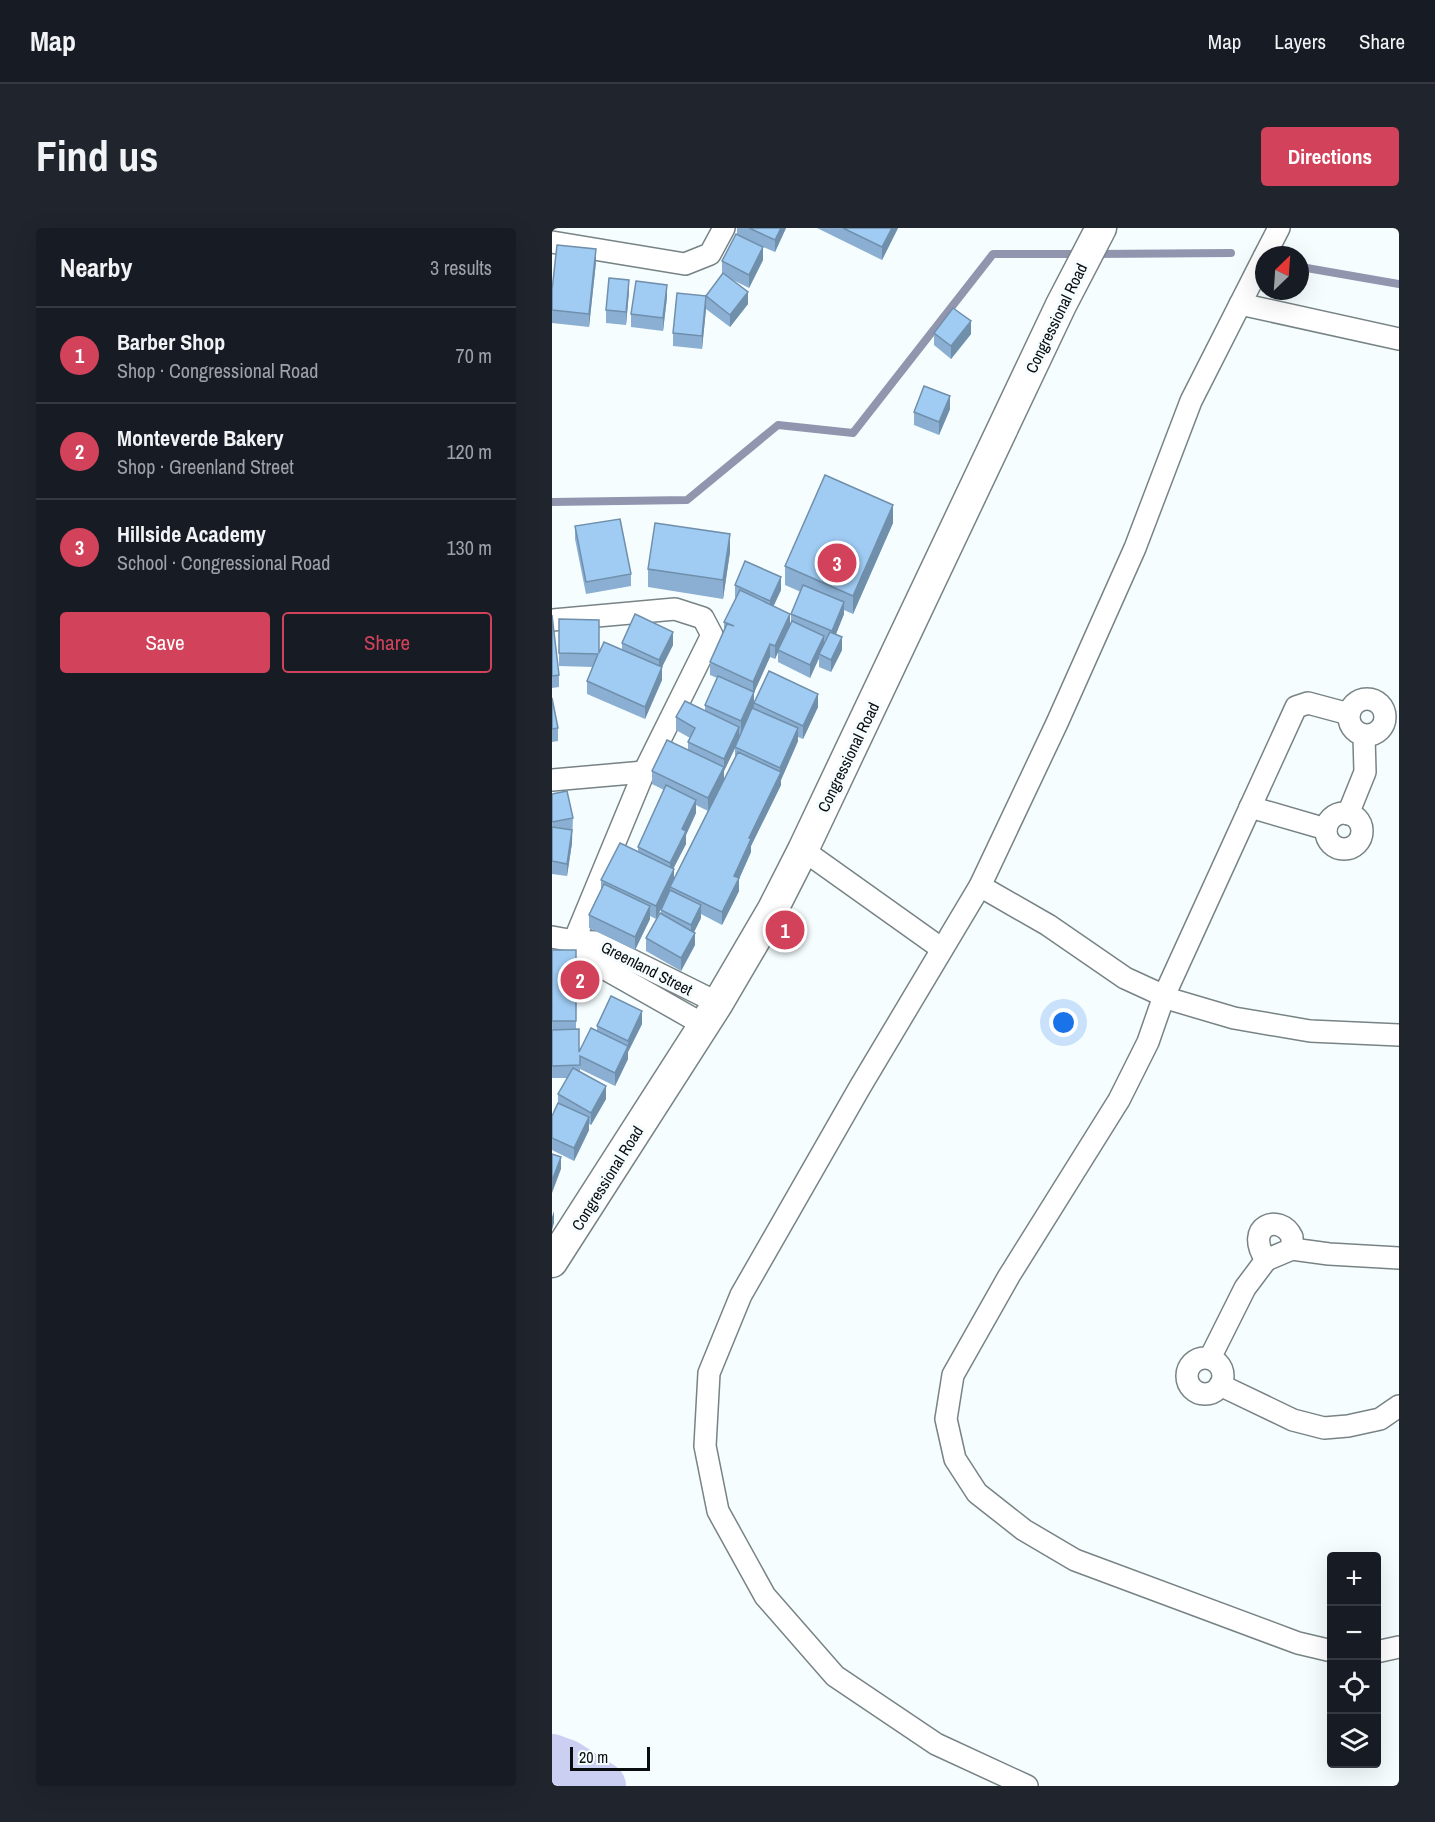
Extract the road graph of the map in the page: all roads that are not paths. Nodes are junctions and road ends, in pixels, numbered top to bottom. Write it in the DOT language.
graph roads {
  1 [pos="724,228"];
  2 [pos="1101,228"];
  3 [pos="1279,228"];
  4 [pos="552,242"];
  5 [pos="1269,246"];
  6 [pos="1255,274"];
  7 [pos="1240,304"];
  8 [pos="1399,339"];
  9 [pos="552,620"];
  10 [pos="1349,714"];
  11 [pos="1364,735"];
  12 [pos="644,772"];
  13 [pos="552,780"];
  14 [pos="1250,807"];
  15 [pos="1348,814"];
  16 [pos="1326,829"];
  17 [pos="803,850"];
  18 [pos="980,886"];
  19 [pos="552,937"];
  20 [pos="574,941"];
  21 [pos="942,949"];
  22 [pos="1164,996"];
  23 [pos="711,1014"];
  24 [pos="1399,1035"];
  25 [pos="1292,1249"];
  26 [pos="1399,1258"];
  27 [pos="1266,1260"];
  28 [pos="552,1262"];
  29 [pos="1210,1358"];
  30 [pos="1220,1385"];
  31 [pos="1399,1406"];
  32 [pos="1399,1647"];
  33 [pos="1327,1650"];
  34 [pos="1381,1651"];
  35 [pos="1027,1786"];
  1 -- 4 [label="street"];
  2 -- 17 [label="main road, Congressional Road"];
  3 -- 5 [label="street"];
  6 -- 7 [label="street"];
  7 -- 8 [label="street"];
  7 -- 18 [label="street"];
  9 -- 12 [label="street"];
  10 -- 11 [label="street"];
  10 -- 11 [label="street"];
  10 -- 14 [label="street"];
  11 -- 15 [label="street"];
  12 -- 13 [label="street"];
  12 -- 20 [label="street"];
  14 -- 16 [label="street"];
  14 -- 22 [label="street"];
  15 -- 16 [label="street"];
  15 -- 16 [label="street"];
  17 -- 21 [label="street"];
  17 -- 23 [label="main road, Congressional Road"];
  18 -- 21 [label="street"];
  18 -- 22 [label="street"];
  19 -- 20 [label="street"];
  20 -- 23 [label="street, Greenland Street"];
  21 -- 35 [label="street"];
  22 -- 24 [label="street"];
  22 -- 33 [label="street"];
  23 -- 28 [label="main road, Congressional Road"];
  25 -- 26 [label="street"];
  25 -- 27 [label="street"];
  25 -- 27 [label="street"];
  27 -- 29 [label="street"];
  29 -- 30 [label="street"];
  29 -- 30 [label="street"];
  30 -- 31 [label="street"];
  32 -- 34 [label="street"];
}
